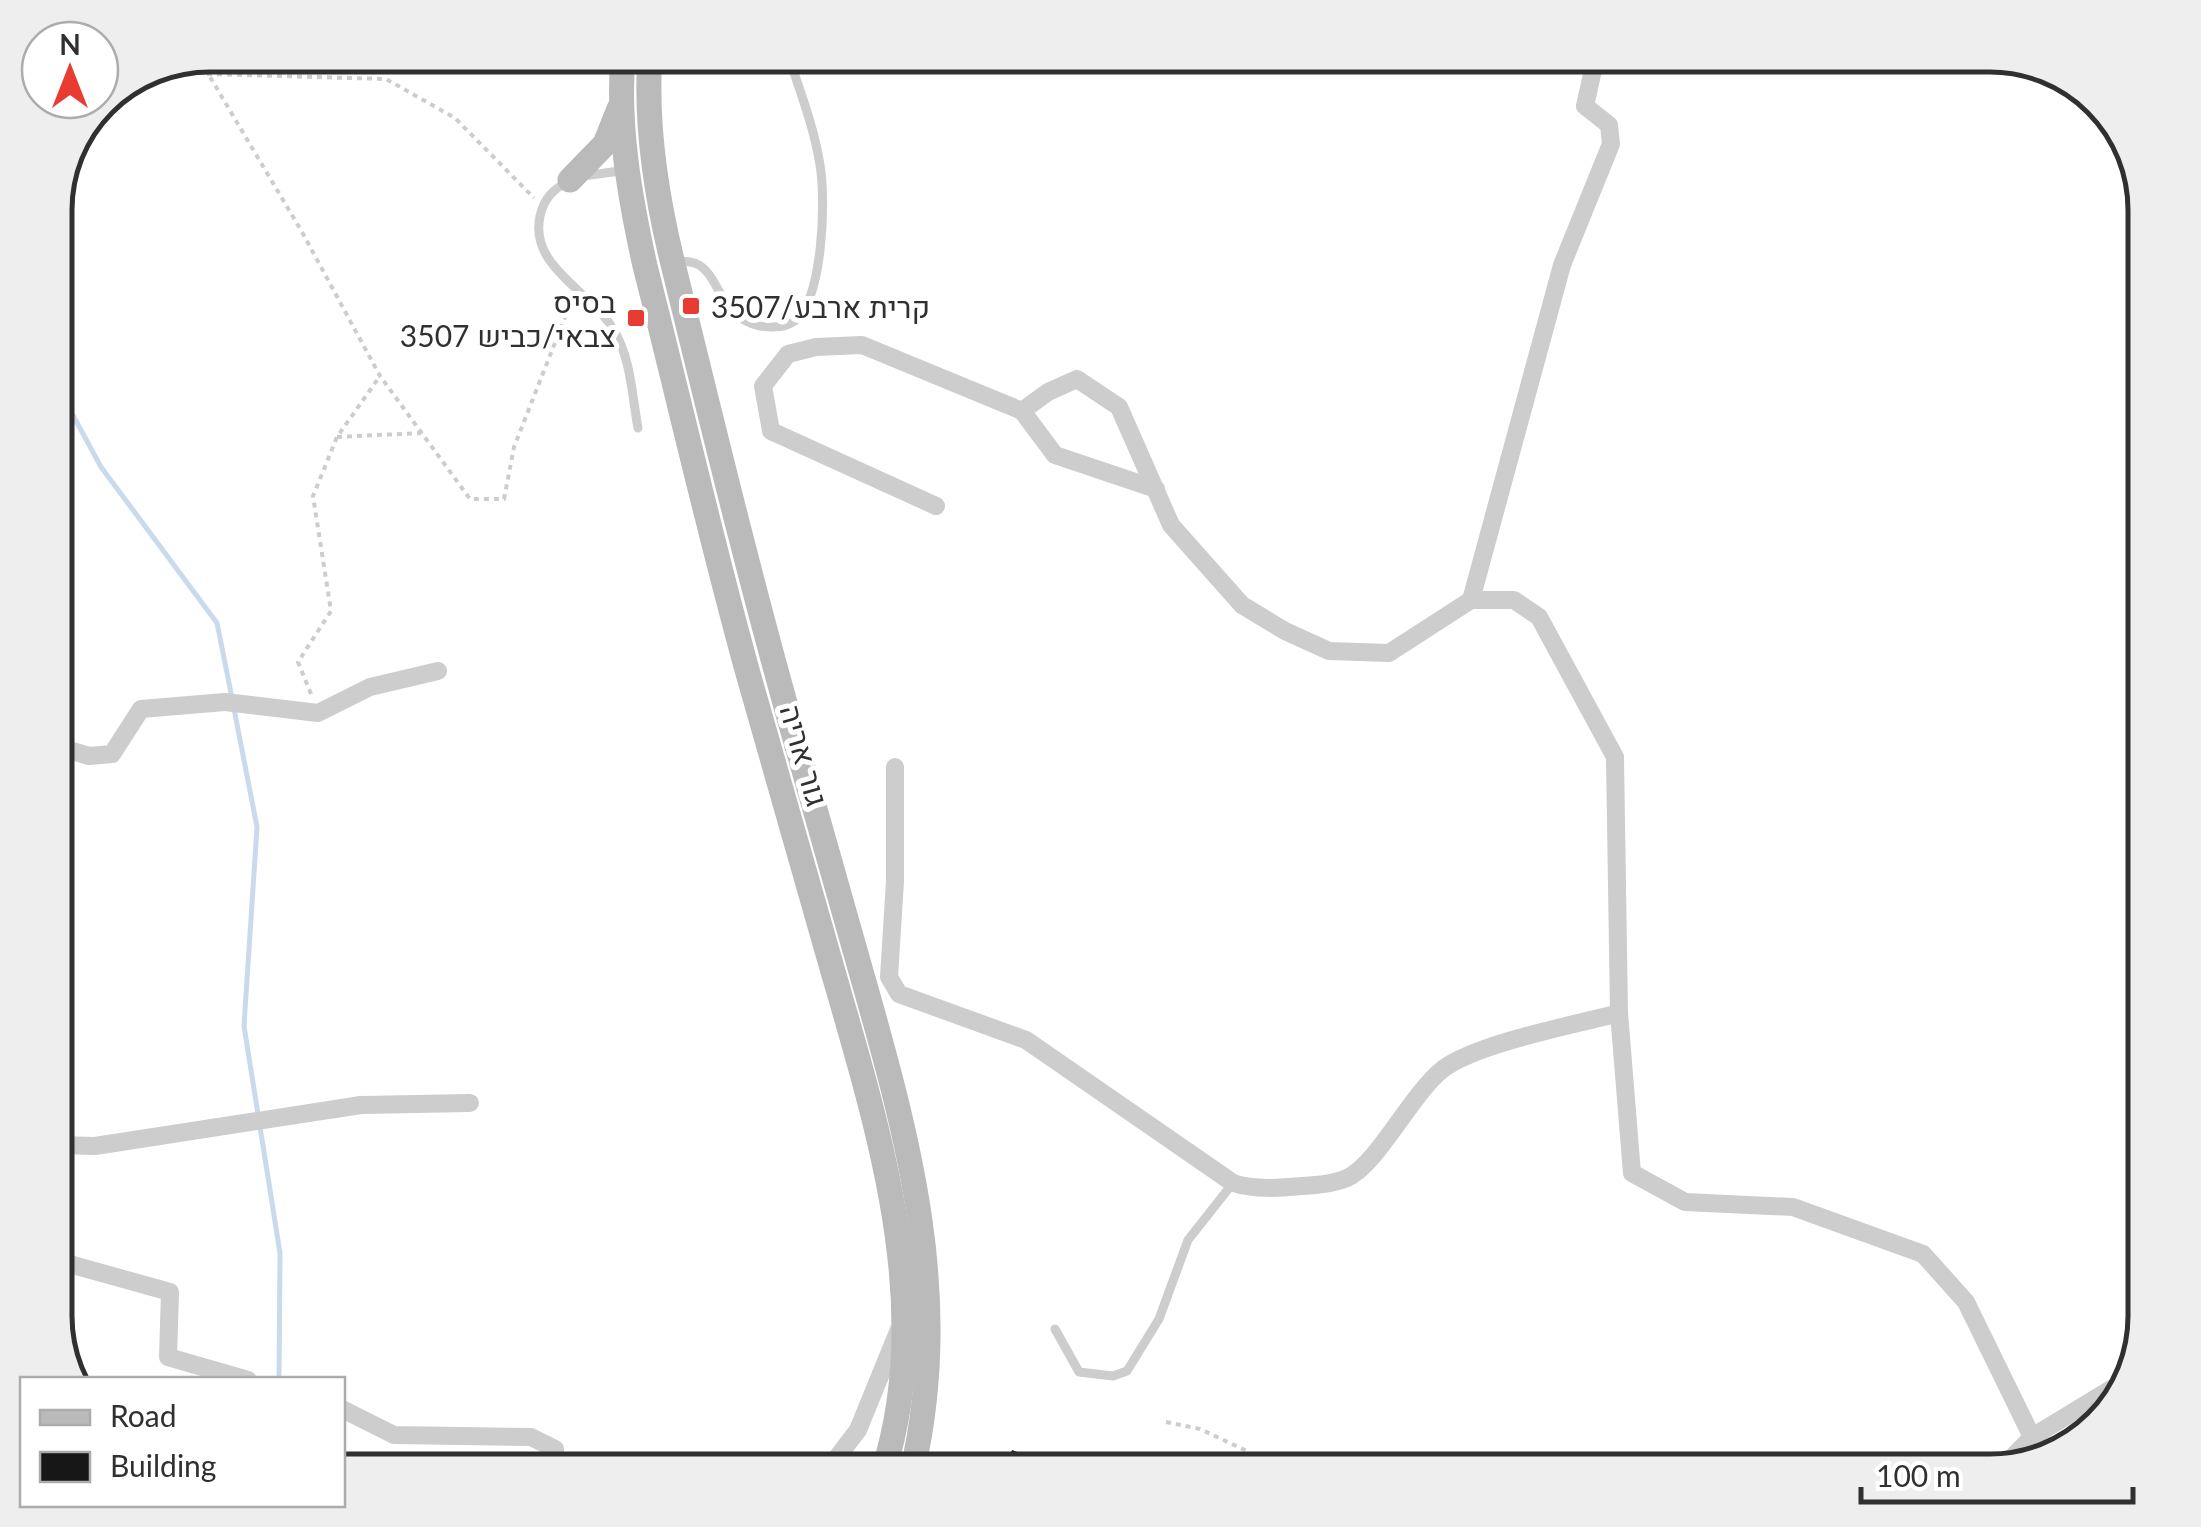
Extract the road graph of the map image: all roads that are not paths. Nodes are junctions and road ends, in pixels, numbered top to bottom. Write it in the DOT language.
graph roads {
  1 [pos="623,72"];
  2 [pos="650,72"];
  3 [pos="794,72"];
  4 [pos="1592,72"];
  5 [pos="622,100"];
  6 [pos="654,166"];
  7 [pos="628,170"];
  8 [pos="570,180"];
  9 [pos="672,260"];
  10 [pos="1022,411"];
  11 [pos="638,428"];
  12 [pos="1156,489"];
  13 [pos="936,506"];
  14 [pos="1471,600"];
  15 [pos="438,671"];
  16 [pos="73,751"];
  17 [pos="895,767"];
  18 [pos="1619,1013"];
  19 [pos="470,1102"];
  20 [pos="73,1145"];
  21 [pos="1233,1182"];
  22 [pos="73,1265"];
  23 [pos="902,1320"];
  24 [pos="1055,1329"];
  25 [pos="204,1374"];
  26 [pos="2105,1392"];
  27 [pos="345,1410"];
  28 [pos="2032,1436"];
  29 [pos="2017,1451"];
  30 [pos="555,1454"];
  31 [pos="840,1454"];
  32 [pos="887,1454"];
  33 [pos="917,1454"];
  1 -- 5 [label="main road, גור אריה"];
  2 -- 6 [label="main road, גור אריה"];
  3 -- 9 [label="lane"];
  4 -- 14 [label="street"];
  5 -- 7 [label="main road, גור אריה"];
  5 -- 8 [label="main road"];
  6 -- 7 [label="lane"];
  6 -- 9 [label="main road, גור אריה"];
  7 -- 8 [label="lane"];
  7 -- 23 [label="main road, גור אריה"];
  8 -- 11 [label="lane"];
  9 -- 33 [label="main road, גור אריה"];
  10 -- 12 [label="street"];
  10 -- 12 [label="street"];
  10 -- 13 [label="street"];
  12 -- 14 [label="street"];
  14 -- 18 [label="street"];
  15 -- 16 [label="street"];
  17 -- 21 [label="street"];
  18 -- 21 [label="street"];
  18 -- 28 [label="street"];
  19 -- 20 [label="street"];
  21 -- 24 [label="lane"];
  22 -- 25 [label="street"];
  23 -- 31 [label="street"];
  23 -- 32 [label="main road, גור אריה"];
  26 -- 28 [label="street"];
  27 -- 30 [label="street"];
  28 -- 29 [label="street"];
}
